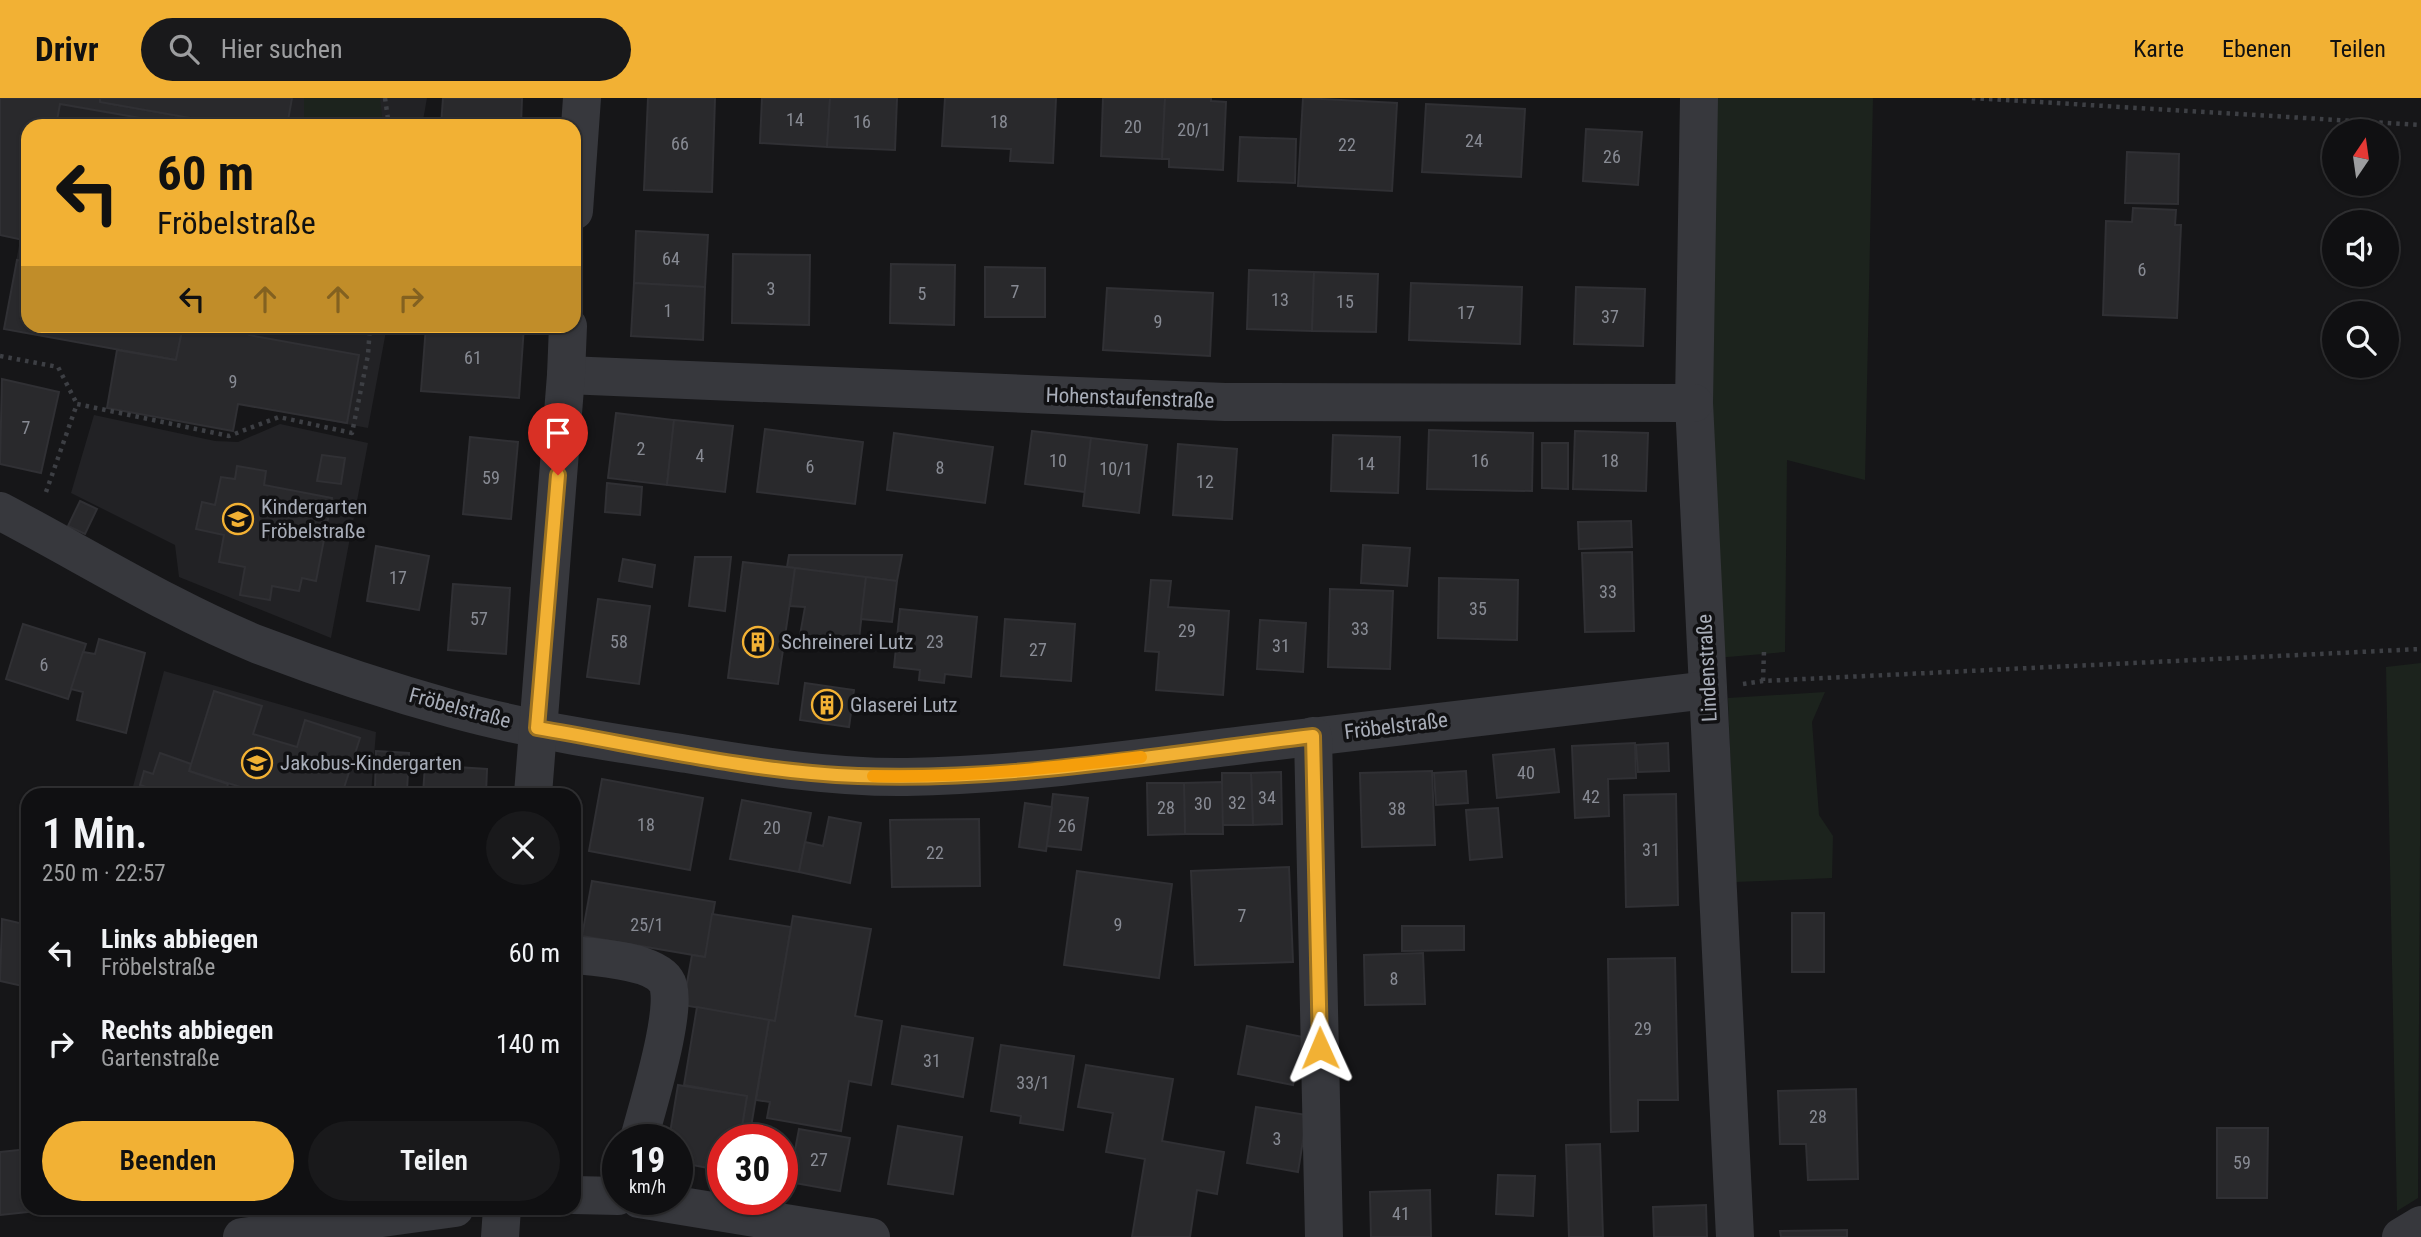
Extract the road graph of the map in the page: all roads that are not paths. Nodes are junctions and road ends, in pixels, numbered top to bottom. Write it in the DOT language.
graph roads {
  1 [pos="582,98"];
  2 [pos="1699,98"];
  3 [pos="581,119"];
  4 [pos="568,333"];
  5 [pos="566,375"];
  6 [pos="1694,403"];
  7 [pos="16,519"];
  8 [pos="1708,690"];
  9 [pos="537,728"];
  10 [pos="1313,736"];
  11 [pos="533,788"];
  12 [pos="581,956"];
  13 [pos="643,1124"];
  14 [pos="581,1195"];
  15 [pos="602,1196"];
  16 [pos="693,1208"];
  17 [pos="404,1215"];
  18 [pos="502,1215"];
  19 [pos="2421,1225"];
  20 [pos="242,1237"];
  21 [pos="500,1237"];
  22 [pos="871,1237"];
  23 [pos="1324,1237"];
  24 [pos="1735,1237"];
  25 [pos="2401,1237"];
  1 -- 3 [label="street"];
  2 -- 6 [label="street, Lindenstraße"];
  4 -- 5 [label="street"];
  5 -- 6 [label="street, Hohenstaufenstraße"];
  5 -- 9 [label="street"];
  6 -- 8 [label="street, Lindenstraße"];
  7 -- 9 [label="street, Fröbelstraße"];
  8 -- 10 [label="street, Fröbelstraße"];
  8 -- 24 [label="street, Lindenstraße"];
  9 -- 10 [label="street, Fröbelstraße"];
  9 -- 11 [label="street"];
  10 -- 23 [label="street"];
  12 -- 13 [label="street"];
  14 -- 15 [label="street"];
  16 -- 22 [label="street"];
  17 -- 20 [label="street"];
  18 -- 21 [label="street"];
  19 -- 25 [label="street"];
}
